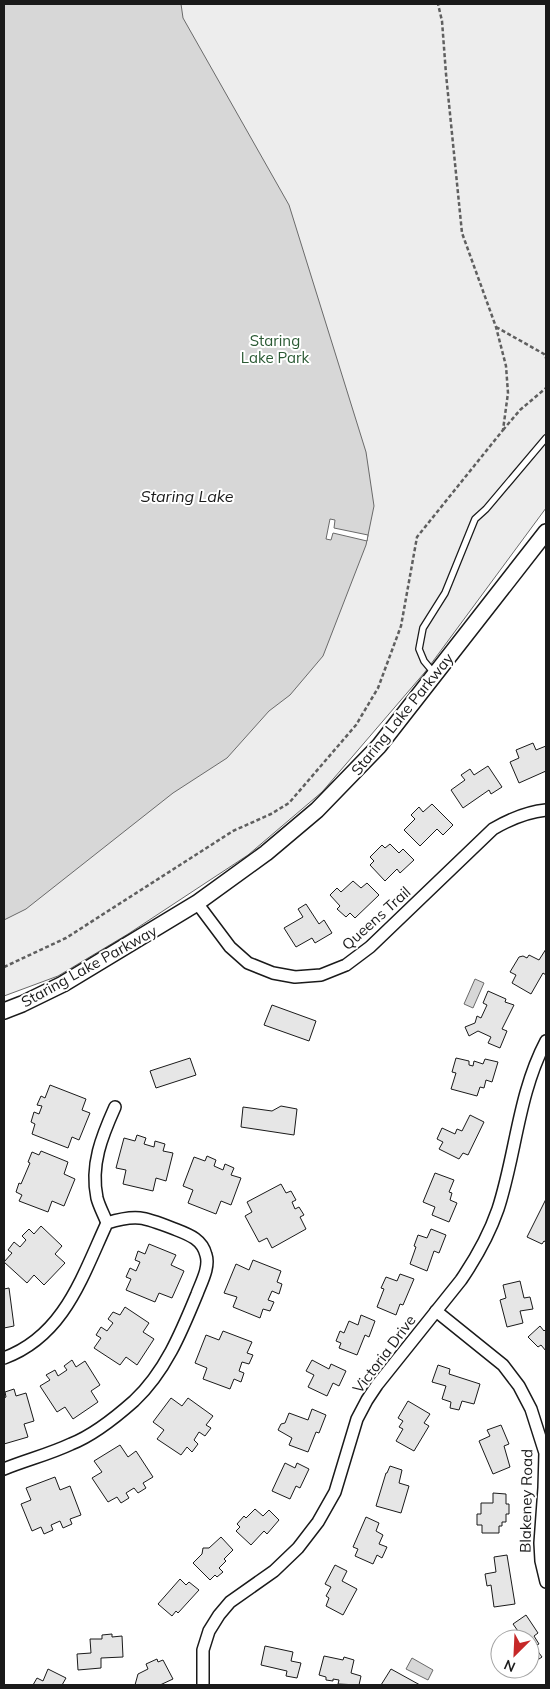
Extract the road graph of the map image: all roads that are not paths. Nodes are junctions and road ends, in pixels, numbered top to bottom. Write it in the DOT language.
graph roads {
  1 [pos="546,438"];
  2 [pos="546,532"];
  3 [pos="435,674"];
  4 [pos="546,810"];
  5 [pos="198,903"];
  6 [pos="4,1011"];
  7 [pos="546,1041"];
  8 [pos="115,1107"];
  9 [pos="107,1224"];
  10 [pos="436,1311"];
  11 [pos="4,1358"];
  12 [pos="546,1453"];
  13 [pos="4,1469"];
  14 [pos="546,1582"];
  15 [pos="203,1685"];
  1 -- 3 [label="lane"];
  2 -- 3 [label="street, Staring Lake Parkway"];
  3 -- 5 [label="street, Staring Lake Parkway"];
  4 -- 5 [label="street, Queens Trail"];
  5 -- 6 [label="street, Staring Lake Parkway"];
  7 -- 10 [label="street, Victoria Drive"];
  8 -- 9 [label="street"];
  9 -- 11 [label="street"];
  9 -- 13 [label="street"];
  10 -- 12 [label="street, Blakeney Road"];
  10 -- 15 [label="street, Victoria Drive"];
  12 -- 14 [label="street, Blakeney Road"];
}
